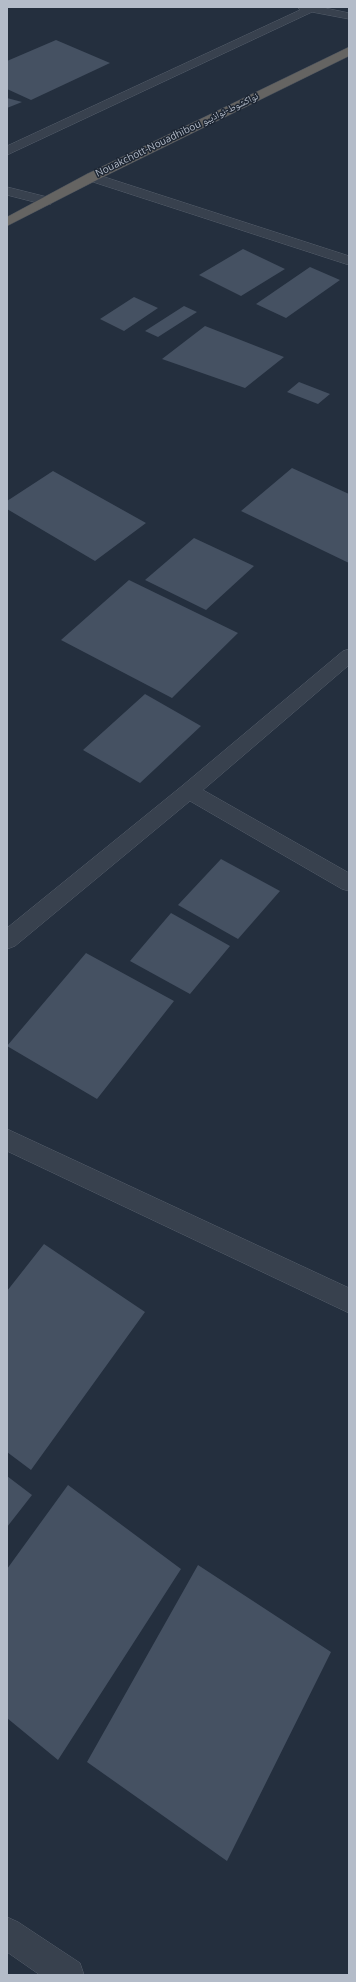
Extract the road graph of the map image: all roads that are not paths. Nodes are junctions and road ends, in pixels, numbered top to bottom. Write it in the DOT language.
graph roads {
  1 [pos="309,8"];
  2 [pos="349,16"];
  3 [pos="349,51"];
  4 [pos="7,151"];
  5 [pos="92,177"];
  6 [pos="7,191"];
  7 [pos="46,201"];
  8 [pos="7,222"];
  9 [pos="349,261"];
  10 [pos="349,655"];
  11 [pos="189,791"];
  12 [pos="349,884"];
  13 [pos="7,940"];
  14 [pos="7,1140"];
  15 [pos="349,1301"];
  16 [pos="7,1933"];
  17 [pos="68,1975"];
  1 -- 2 [label="street"];
  1 -- 4 [label="street"];
  3 -- 5 [label="highway, Nouakchott-Nouadhibou نواكشوط-نواذيبو"];
  5 -- 7 [label="highway, Nouakchott-Nouadhibou نواكشوط-نواذيبو"];
  5 -- 9 [label="street"];
  6 -- 7 [label="street"];
  7 -- 8 [label="highway, Nouakchott-Nouadhibou نواكشوط-نواذيبو"];
  10 -- 11 [label="street"];
  11 -- 12 [label="street"];
  11 -- 13 [label="street"];
  14 -- 15 [label="street"];
  16 -- 17 [label="street"];
}
